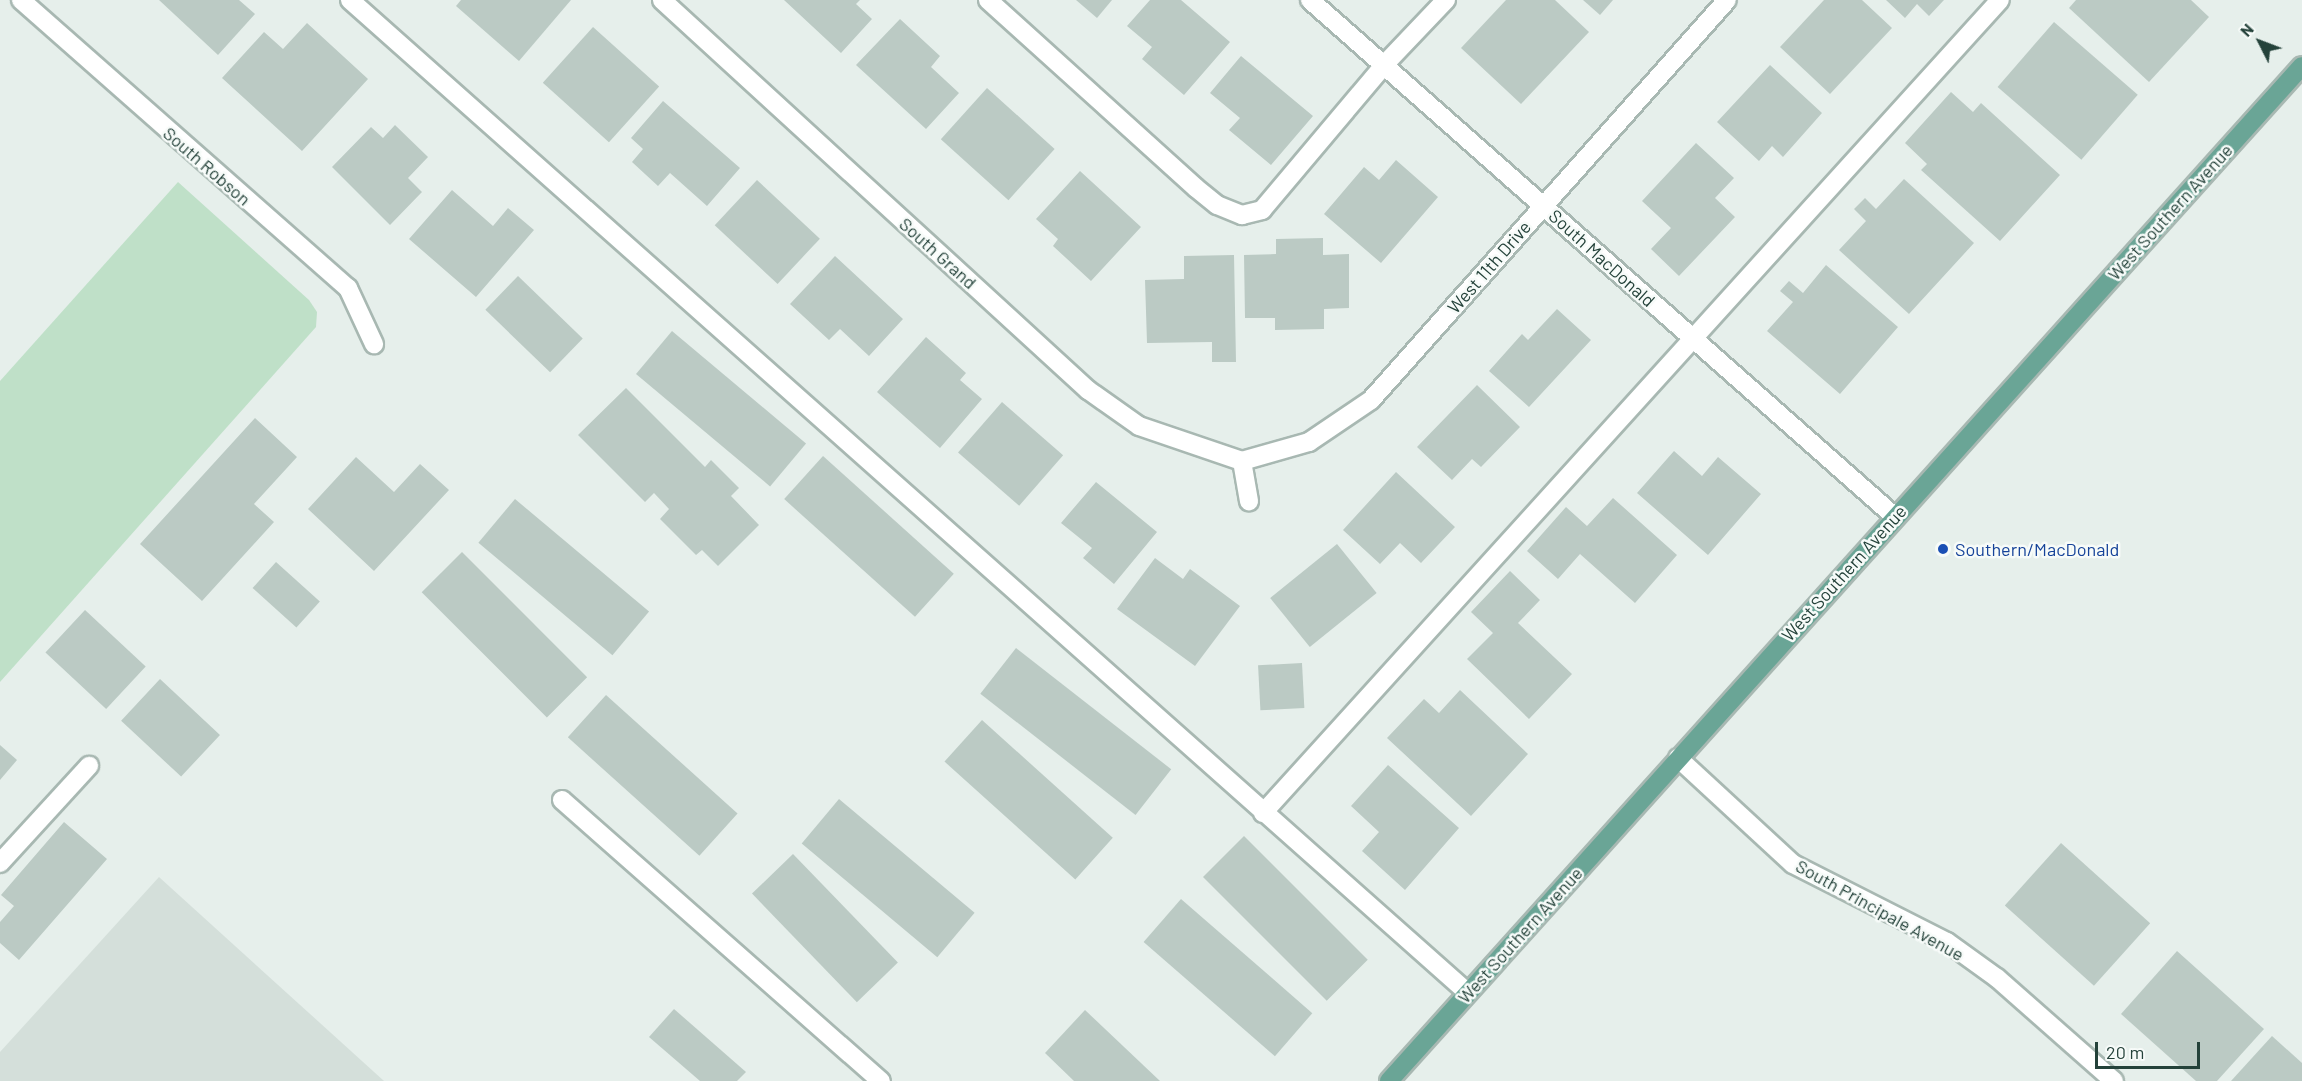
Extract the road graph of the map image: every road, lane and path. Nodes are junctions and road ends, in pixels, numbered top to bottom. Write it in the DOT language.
graph roads {
  1 [pos="21,0"];
  2 [pos="350,0"];
  3 [pos="662,0"];
  4 [pos="988,0"];
  5 [pos="1310,0"];
  6 [pos="1446,0"];
  7 [pos="1727,0"];
  8 [pos="2000,0"];
  9 [pos="1384,65"];
  10 [pos="2302,66"];
  11 [pos="1543,206"];
  12 [pos="1694,342"];
  13 [pos="374,344"];
  14 [pos="1242,461"];
  15 [pos="1249,501"];
  16 [pos="1894,516"];
  17 [pos="1678,758"];
  18 [pos="89,766"];
  19 [pos="562,800"];
  20 [pos="1263,813"];
  21 [pos="0,863"];
  22 [pos="1468,993"];
  23 [pos="881,1081"];
  24 [pos="1389,1081"];
  25 [pos="2114,1081"];
  1 -- 13 [label="street, South Robson"];
  2 -- 20 [label="street"];
  3 -- 14 [label="street, South Grand"];
  4 -- 9 [label="street"];
  5 -- 9 [label="street, South MacDonald"];
  6 -- 9 [label="street"];
  7 -- 11 [label="street, West 11th Drive"];
  8 -- 12 [label="street"];
  9 -- 11 [label="street, South MacDonald"];
  10 -- 16 [label="main road, West Southern Avenue"];
  11 -- 12 [label="street, South MacDonald"];
  11 -- 14 [label="street, West 11th Drive"];
  12 -- 16 [label="street, South MacDonald"];
  12 -- 20 [label="street"];
  14 -- 15 [label="street"];
  16 -- 17 [label="main road, West Southern Avenue"];
  17 -- 22 [label="main road, West Southern Avenue"];
  17 -- 25 [label="street, South Principale Avenue"];
  18 -- 21 [label="street"];
  19 -- 23 [label="street"];
  20 -- 22 [label="street"];
  22 -- 24 [label="main road, West Southern Avenue"];
}
